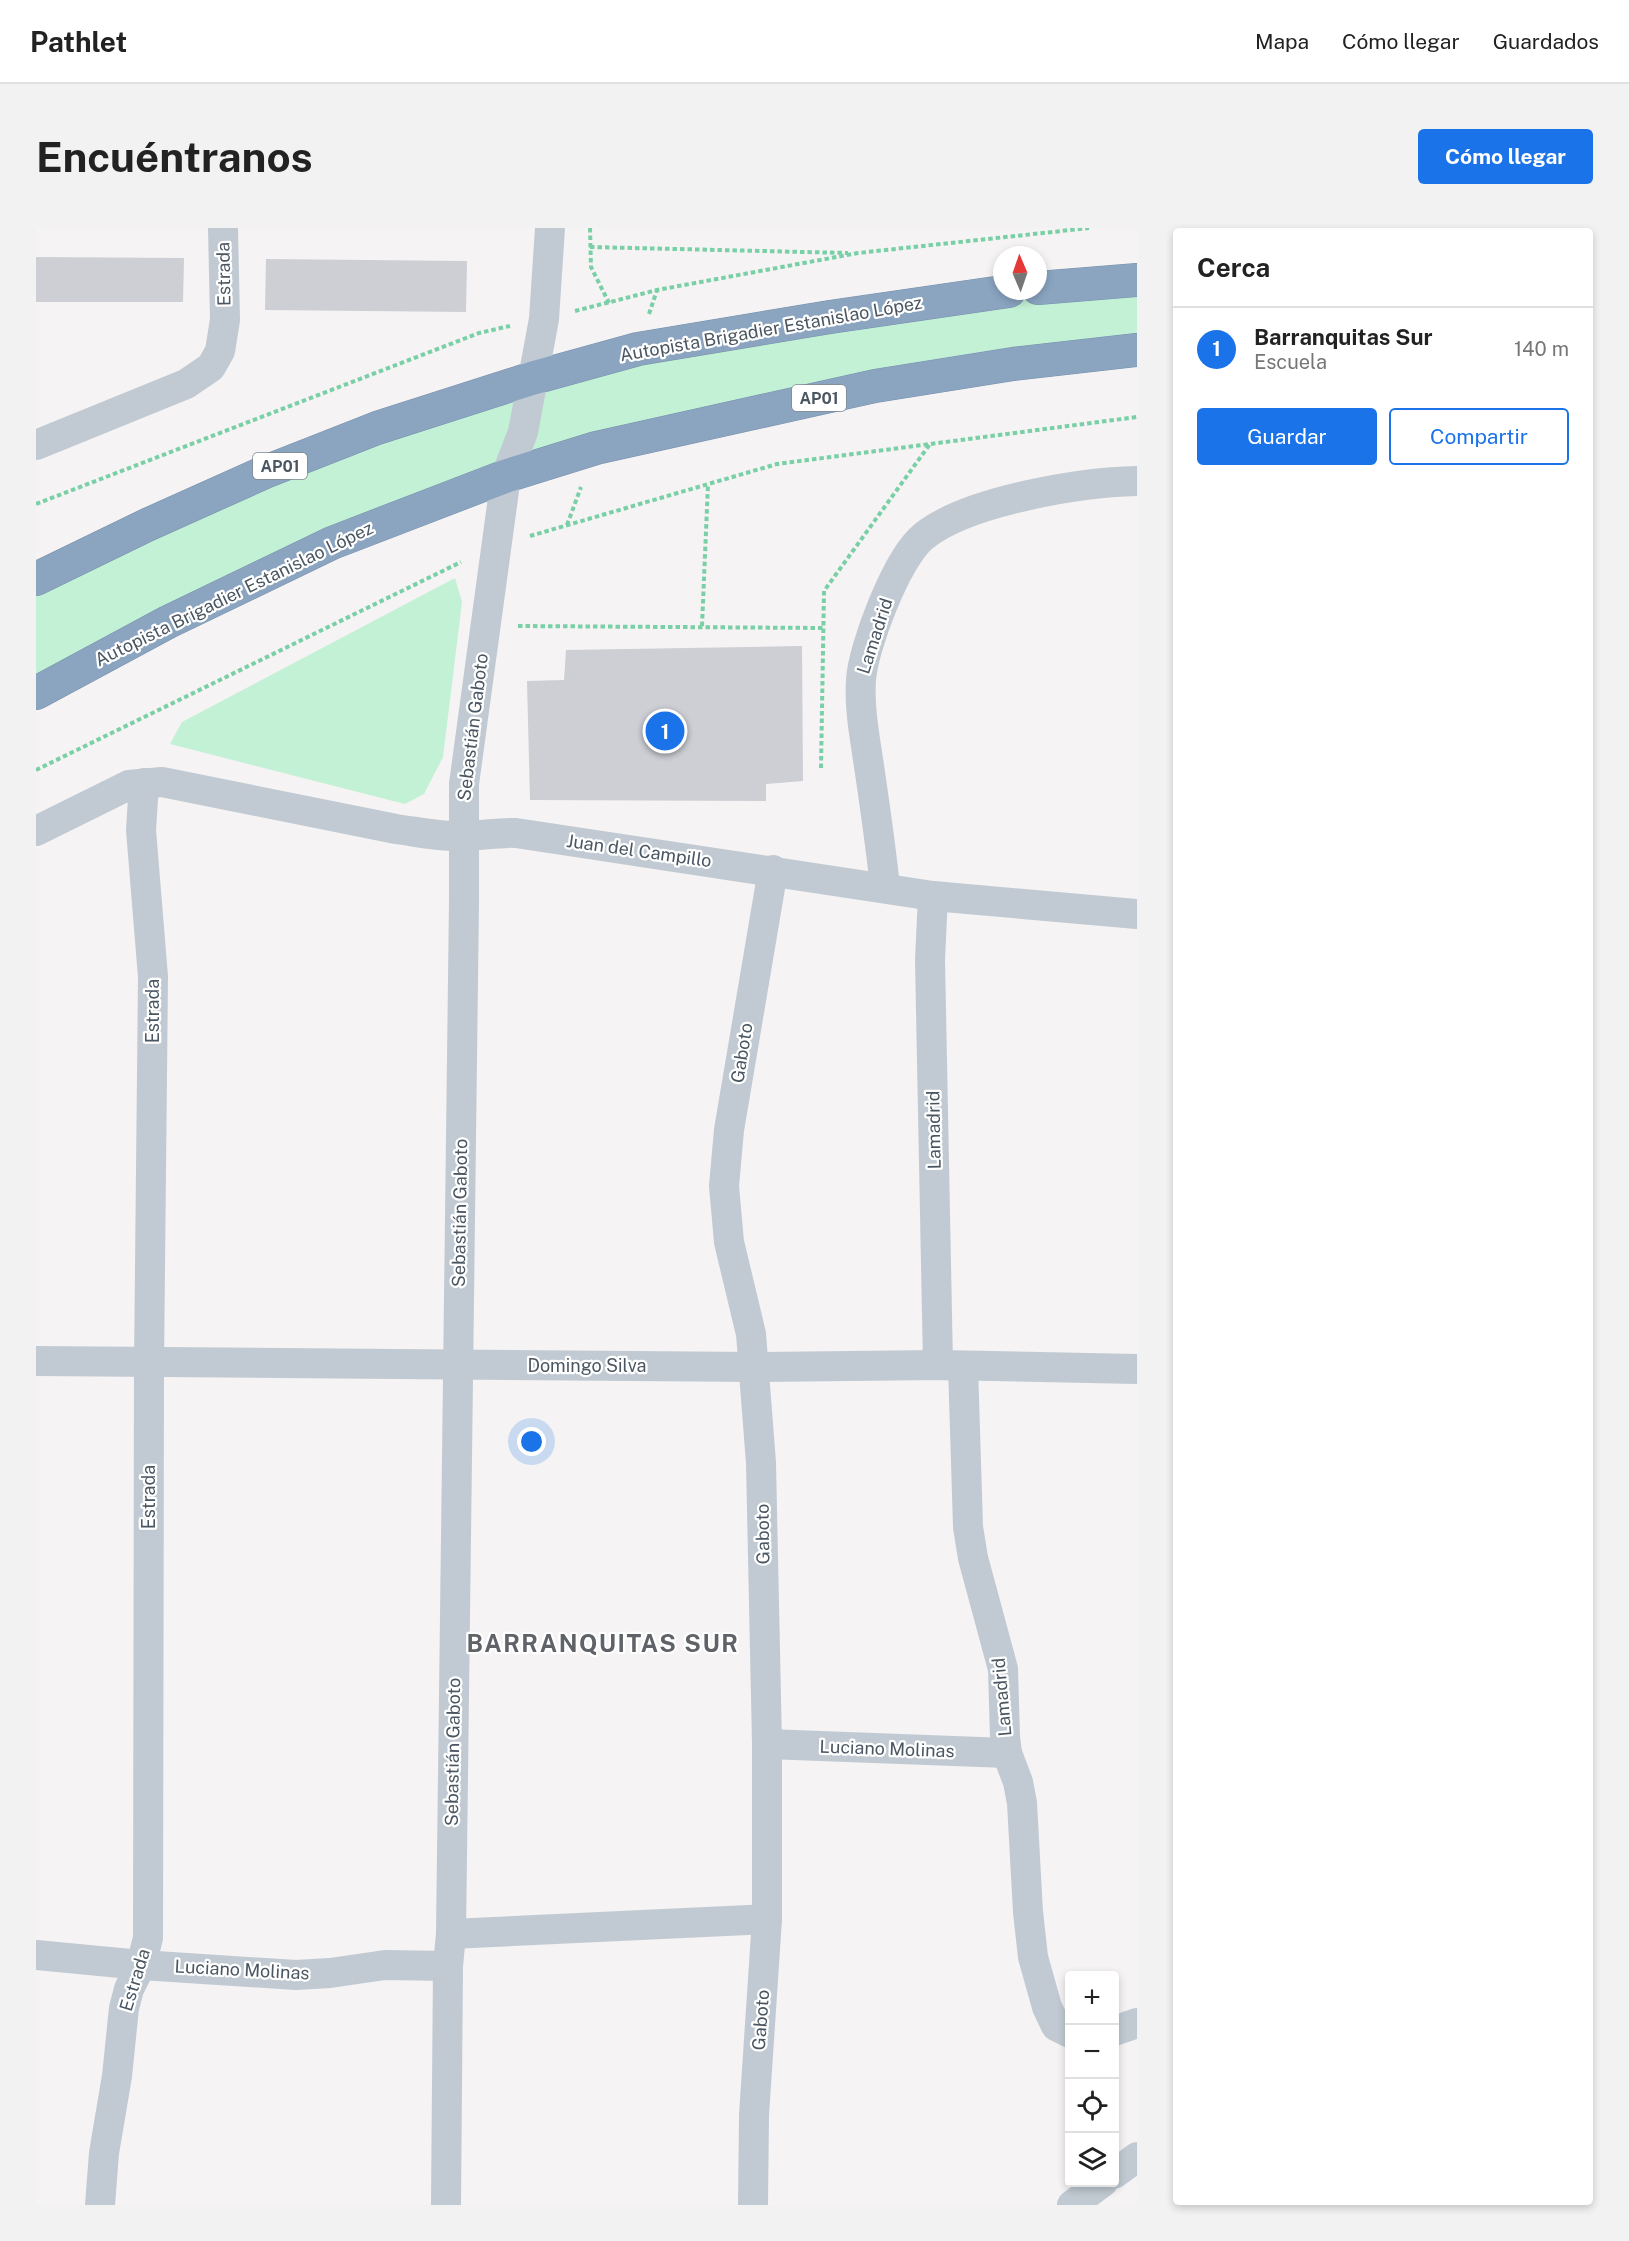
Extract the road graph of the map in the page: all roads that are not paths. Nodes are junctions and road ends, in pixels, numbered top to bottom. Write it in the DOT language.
graph roads {
  1 [pos="223,228"];
  2 [pos="550,228"];
  3 [pos="1137,280"];
  4 [pos="1047,287"];
  5 [pos="993,293"];
  6 [pos="1137,350"];
  7 [pos="533,378"];
  8 [pos="36,445"];
  9 [pos="506,476"];
  10 [pos="1137,481"];
  11 [pos="36,579"];
  12 [pos="36,693"];
  13 [pos="144,783"];
  14 [pos="36,831"];
  15 [pos="463,836"];
  16 [pos="773,870"];
  17 [pos="885,888"];
  18 [pos="933,896"];
  19 [pos="1137,914"];
  20 [pos="36,1361"];
  21 [pos="149,1364"];
  22 [pos="457,1365"];
  23 [pos="951,1365"];
  24 [pos="755,1367"];
  25 [pos="1137,1369"];
  26 [pos="767,1744"];
  27 [pos="1007,1753"];
  28 [pos="767,1919"];
  29 [pos="452,1934"];
  30 [pos="36,1955"];
  31 [pos="141,1965"];
  32 [pos="448,1966"];
  33 [pos="1137,2023"];
  34 [pos="1119,2029"];
  35 [pos="1063,2030"];
  36 [pos="1137,2157"];
  37 [pos="1119,2170"];
  38 [pos="1096,2187"];
  39 [pos="100,2205"];
  40 [pos="446,2205"];
  41 [pos="753,2205"];
  42 [pos="1072,2205"];
  1 -- 8 [label="street, Estrada"];
  2 -- 7 [label="street, Sebastián Gaboto"];
  3 -- 4 [label="highway"];
  5 -- 7 [label="highway, Autopista Brigadier Estanislao López / AP01"];
  6 -- 9 [label="highway, Autopista Brigadier Estanislao López / AP01"];
  7 -- 9 [label="street, Sebastián Gaboto"];
  7 -- 11 [label="highway, Autopista Brigadier Estanislao López / AP01"];
  9 -- 12 [label="highway, Autopista Brigadier Estanislao López / AP01"];
  9 -- 15 [label="street, Sebastián Gaboto"];
  10 -- 17 [label="street, Lamadrid"];
  13 -- 14 [label="street, Juan del Campillo"];
  13 -- 15 [label="street, Juan del Campillo"];
  13 -- 21 [label="street, Estrada"];
  15 -- 16 [label="street, Juan del Campillo"];
  15 -- 22 [label="street, Sebastián Gaboto"];
  16 -- 17 [label="street, Juan del Campillo"];
  16 -- 24 [label="street, Gaboto"];
  17 -- 18 [label="street, Juan del Campillo"];
  18 -- 19 [label="street, Juan del Campillo"];
  18 -- 23 [label="street, Lamadrid"];
  20 -- 21 [label="street, Domingo Silva"];
  21 -- 22 [label="street, Domingo Silva"];
  21 -- 31 [label="street, Estrada"];
  22 -- 24 [label="street, Domingo Silva"];
  22 -- 29 [label="street, Sebastián Gaboto"];
  23 -- 24 [label="street, Domingo Silva"];
  23 -- 25 [label="street, Domingo Silva"];
  23 -- 27 [label="street, Lamadrid"];
  24 -- 26 [label="street, Gaboto"];
  26 -- 27 [label="street, Luciano Molinas"];
  26 -- 28 [label="street, Gaboto"];
  27 -- 35 [label="street, Lamadrid"];
  28 -- 29 [label="street"];
  28 -- 41 [label="street, Gaboto"];
  29 -- 32 [label="street, Sebastián Gaboto"];
  30 -- 31 [label="street, Luciano Molinas"];
  31 -- 32 [label="street, Luciano Molinas"];
  31 -- 39 [label="street, Estrada"];
  32 -- 40 [label="street, Sebastián Gaboto"];
  33 -- 34 [label="street"];
  36 -- 37 [label="street"];
  38 -- 42 [label="street"];
}
